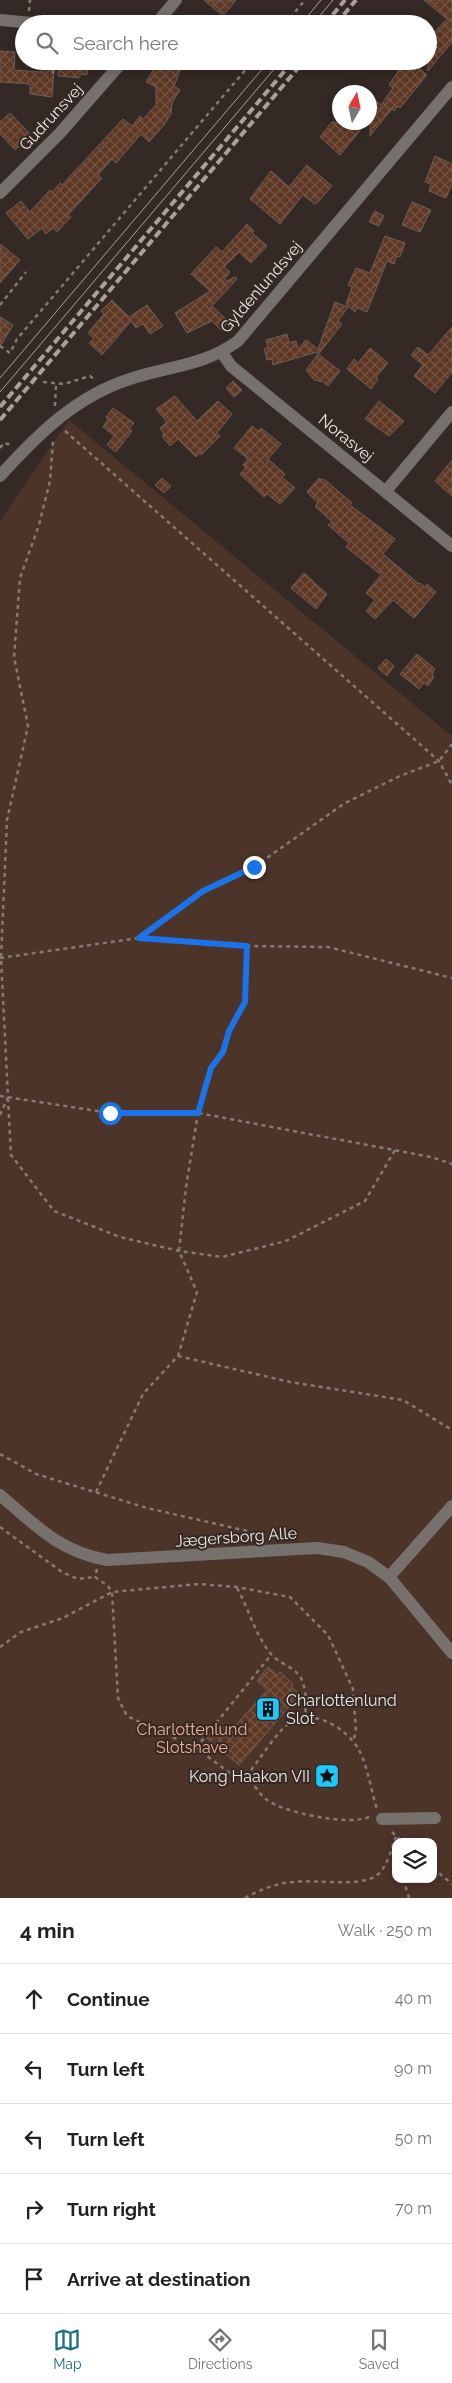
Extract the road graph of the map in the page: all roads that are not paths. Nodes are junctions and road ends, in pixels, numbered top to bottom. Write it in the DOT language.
graph roads {
  1 [pos="176,0"];
  2 [pos="164,15"];
  3 [pos="0,20"];
  4 [pos="15,21"];
  5 [pos="115,70"];
  6 [pos="452,87"];
  7 [pos="0,193"];
  8 [pos="222,353"];
  9 [pos="452,412"];
  10 [pos="0,476"];
  11 [pos="386,491"];
  12 [pos="452,546"];
  13 [pos="0,1495"];
  14 [pos="452,1506"];
  15 [pos="389,1577"];
  16 [pos="452,1653"];
  17 [pos="377,1816"];
  18 [pos="435,1818"];
  1 -- 2 [label="street"];
  3 -- 4 [label="street"];
  5 -- 7 [label="street, Gudrunsvej"];
  6 -- 8 [label="street, Gyldenlundsvej"];
  8 -- 10 [label="street, Gyldenlundsvej"];
  8 -- 11 [label="street, Norasvej"];
  9 -- 11 [label="street"];
  11 -- 12 [label="street, Norasvej"];
  13 -- 15 [label="street, Jægersborg Alle"];
  14 -- 15 [label="street"];
  15 -- 16 [label="street, Jægersborg Alle"];
  17 -- 18 [label="street"];
}
